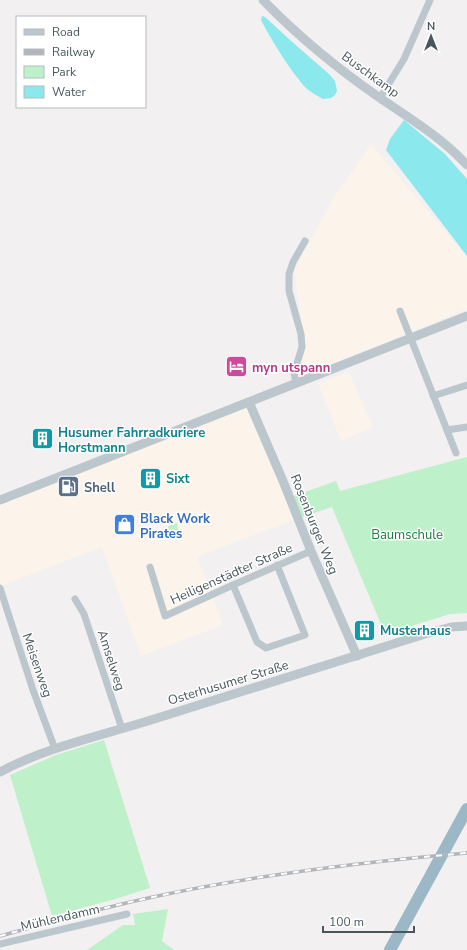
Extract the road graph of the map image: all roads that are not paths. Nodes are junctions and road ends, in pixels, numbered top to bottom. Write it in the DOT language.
graph roads {
  1 [pos="263,0"];
  2 [pos="430,0"];
  3 [pos="380,98"];
  4 [pos="467,166"];
  5 [pos="305,241"];
  6 [pos="400,311"];
  7 [pos="467,316"];
  8 [pos="411,338"];
  9 [pos="296,384"];
  10 [pos="467,385"];
  11 [pos="433,396"];
  12 [pos="249,402"];
  13 [pos="467,427"];
  14 [pos="447,430"];
  15 [pos="456,453"];
  16 [pos="0,500"];
  17 [pos="311,551"];
  18 [pos="277,565"];
  19 [pos="150,567"];
  20 [pos="233,585"];
  21 [pos="0,588"];
  22 [pos="75,599"];
  23 [pos="467,626"];
  24 [pos="357,656"];
  25 [pos="122,730"];
  26 [pos="55,749"];
  27 [pos="0,772"];
  28 [pos="467,809"];
  29 [pos="127,914"];
  30 [pos="0,944"];
  31 [pos="390,950"];
  1 -- 3 [label="street, Buschkamp"];
  2 -- 3 [label="street"];
  3 -- 4 [label="street, Buschkamp"];
  5 -- 9 [label="street"];
  6 -- 8 [label="street"];
  7 -- 8 [label="street"];
  8 -- 9 [label="street"];
  8 -- 11 [label="street"];
  9 -- 12 [label="street"];
  10 -- 11 [label="street"];
  11 -- 14 [label="street"];
  12 -- 16 [label="street"];
  12 -- 17 [label="street, Rosenburger Weg"];
  13 -- 14 [label="street"];
  14 -- 15 [label="street"];
  17 -- 18 [label="street, Heiligenstädter Straße"];
  17 -- 24 [label="street, Rosenburger Weg"];
  18 -- 20 [label="street, Heiligenstädter Straße"];
  18 -- 20 [label="street"];
  19 -- 20 [label="street, Heiligenstädter Straße"];
  21 -- 26 [label="street, Meisenweg"];
  22 -- 25 [label="street, Amselweg"];
  23 -- 24 [label="street, Osterhusumer Straße"];
  24 -- 25 [label="street, Osterhusumer Straße"];
  25 -- 26 [label="street, Osterhusumer Straße"];
  26 -- 27 [label="street, Osterhusumer Straße"];
  28 -- 31 [label="highway"];
  29 -- 30 [label="street, Mühlendamm"];
}
